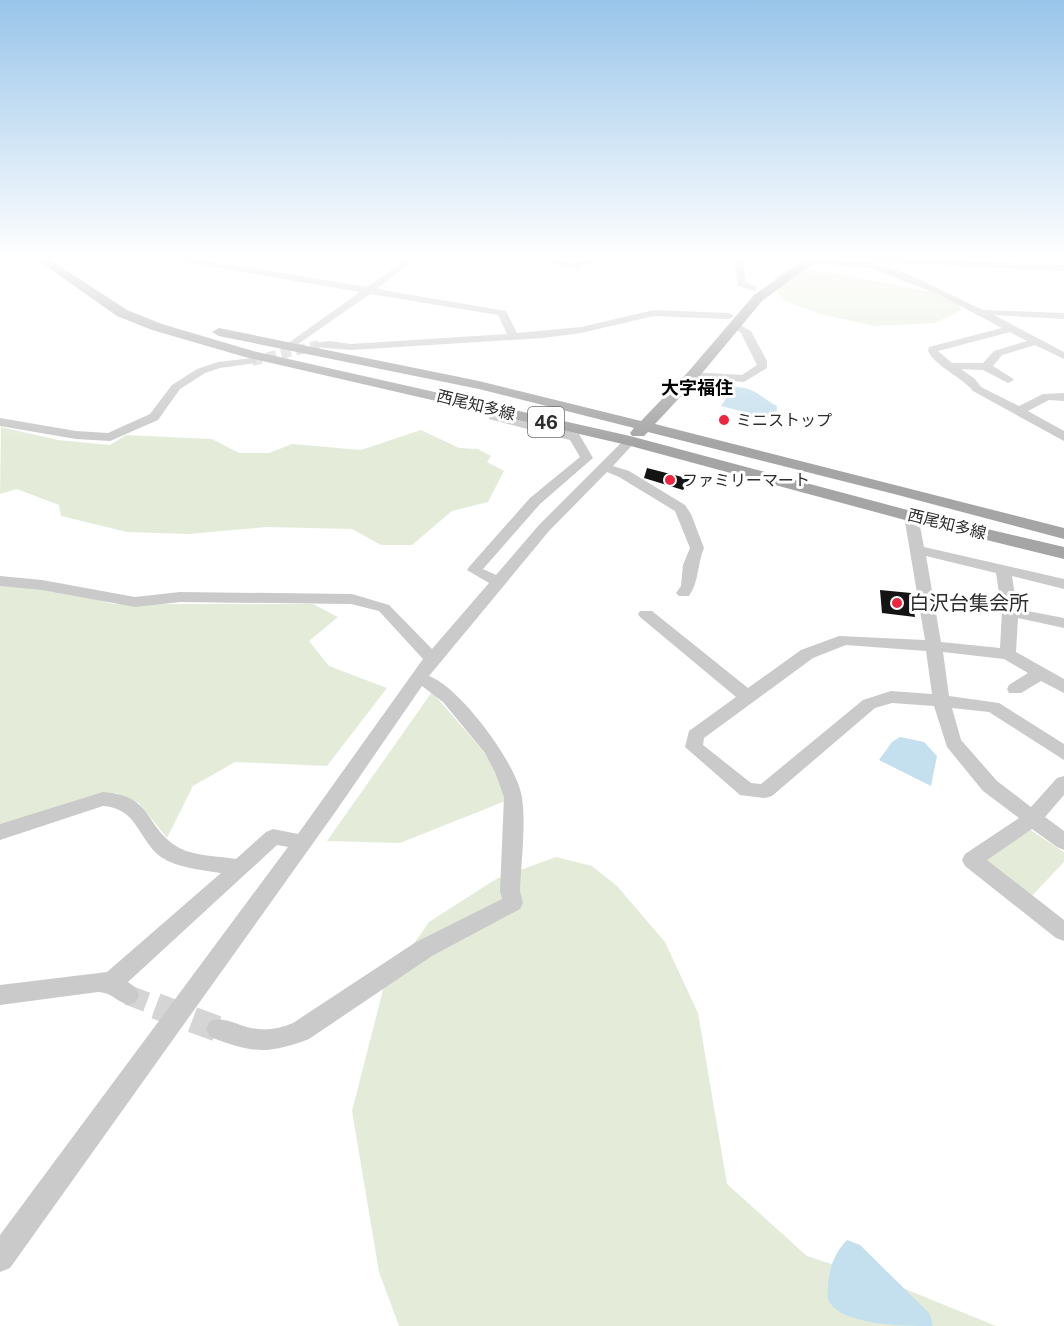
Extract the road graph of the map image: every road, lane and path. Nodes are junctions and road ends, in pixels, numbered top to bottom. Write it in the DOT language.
graph roads {
  1 [pos="142,321"];
  2 [pos="173,321"];
  3 [pos="326,321"];
  4 [pos="506,321"];
  5 [pos="620,321"];
  6 [pos="733,321"];
  7 [pos="996,321"];
  8 [pos="1011,328"];
  9 [pos="514,337"];
  10 [pos="1037,341"];
  11 [pos="319,345"];
  12 [pos="291,346"];
  13 [pos="1064,356"];
  14 [pos="252,361"];
  15 [pos="950,367"];
  16 [pos="986,367"];
  17 [pos="693,375"];
  18 [pos="1008,380"];
  19 [pos="1064,397"];
  20 [pos="498,411"];
  21 [pos="1019,411"];
  22 [pos="0,422"];
  23 [pos="640,425"];
  24 [pos="1064,436"];
  25 [pos="630,441"];
  26 [pos="604,467"];
  27 [pos="911,516"];
  28 [pos="1064,534"];
  29 [pos="918,549"];
  30 [pos="1064,553"];
  31 [pos="1003,569"];
  32 [pos="0,581"];
  33 [pos="498,582"];
  34 [pos="1064,584"];
  35 [pos="684,593"];
  36 [pos="1010,612"];
  37 [pos="646,615"];
  38 [pos="1064,623"];
  39 [pos="933,645"];
  40 [pos="1008,654"];
  41 [pos="432,659"];
  42 [pos="1041,673"];
  43 [pos="420,679"];
  44 [pos="1064,687"];
  45 [pos="1015,689"];
  46 [pos="748,697"];
  47 [pos="941,700"];
  48 [pos="1064,753"];
  49 [pos="1064,783"];
  50 [pos="1032,819"];
  51 [pos="0,832"];
  52 [pos="302,842"];
  53 [pos="1064,842"];
  54 [pos="240,868"];
  55 [pos="1064,932"];
  56 [pos="0,995"];
  57 [pos="218,1029"];
  58 [pos="0,1258"];
  1 -- 20 [label="main road, 西尾知多線 / 46"];
  2 -- 12 [label="main road, 西尾知多線 / 46"];
  3 -- 12 [label="street"];
  4 -- 9 [label="street"];
  5 -- 9 [label="street"];
  6 -- 17 [label="main road"];
  6 -- 17 [label="street"];
  6 -- 23 [label="main road"];
  7 -- 8 [label="street"];
  8 -- 10 [label="street"];
  8 -- 15 [label="street"];
  9 -- 11 [label="street"];
  10 -- 13 [label="street"];
  10 -- 16 [label="street"];
  12 -- 23 [label="main road, 西尾知多線 / 46"];
  14 -- 22 [label="street"];
  15 -- 16 [label="street"];
  15 -- 21 [label="street"];
  16 -- 18 [label="street"];
  17 -- 23 [label="main road"];
  19 -- 21 [label="street"];
  20 -- 25 [label="main road, 西尾知多線 / 46"];
  20 -- 33 [label="street"];
  21 -- 24 [label="street"];
  23 -- 25 [label="main road"];
  23 -- 28 [label="main road, 西尾知多線 / 46"];
  25 -- 26 [label="street"];
  25 -- 27 [label="main road, 西尾知多線 / 46"];
  26 -- 33 [label="street"];
  26 -- 35 [label="street"];
  27 -- 29 [label="street"];
  27 -- 30 [label="main road, 西尾知多線 / 46"];
  29 -- 31 [label="street"];
  29 -- 39 [label="street"];
  31 -- 34 [label="street"];
  31 -- 36 [label="street"];
  32 -- 41 [label="street"];
  33 -- 41 [label="street"];
  36 -- 38 [label="street"];
  36 -- 40 [label="street"];
  37 -- 46 [label="street"];
  39 -- 40 [label="street"];
  39 -- 46 [label="street"];
  39 -- 47 [label="street"];
  40 -- 42 [label="street"];
  41 -- 43 [label="street"];
  42 -- 44 [label="street"];
  42 -- 45 [label="street"];
  43 -- 52 [label="street"];
  43 -- 57 [label="street"];
  46 -- 47 [label="street"];
  47 -- 48 [label="street"];
  47 -- 50 [label="street"];
  49 -- 50 [label="street"];
  50 -- 53 [label="street"];
  50 -- 55 [label="street"];
  51 -- 54 [label="street"];
  52 -- 54 [label="street"];
  52 -- 58 [label="street"];
  54 -- 56 [label="street"];
}
